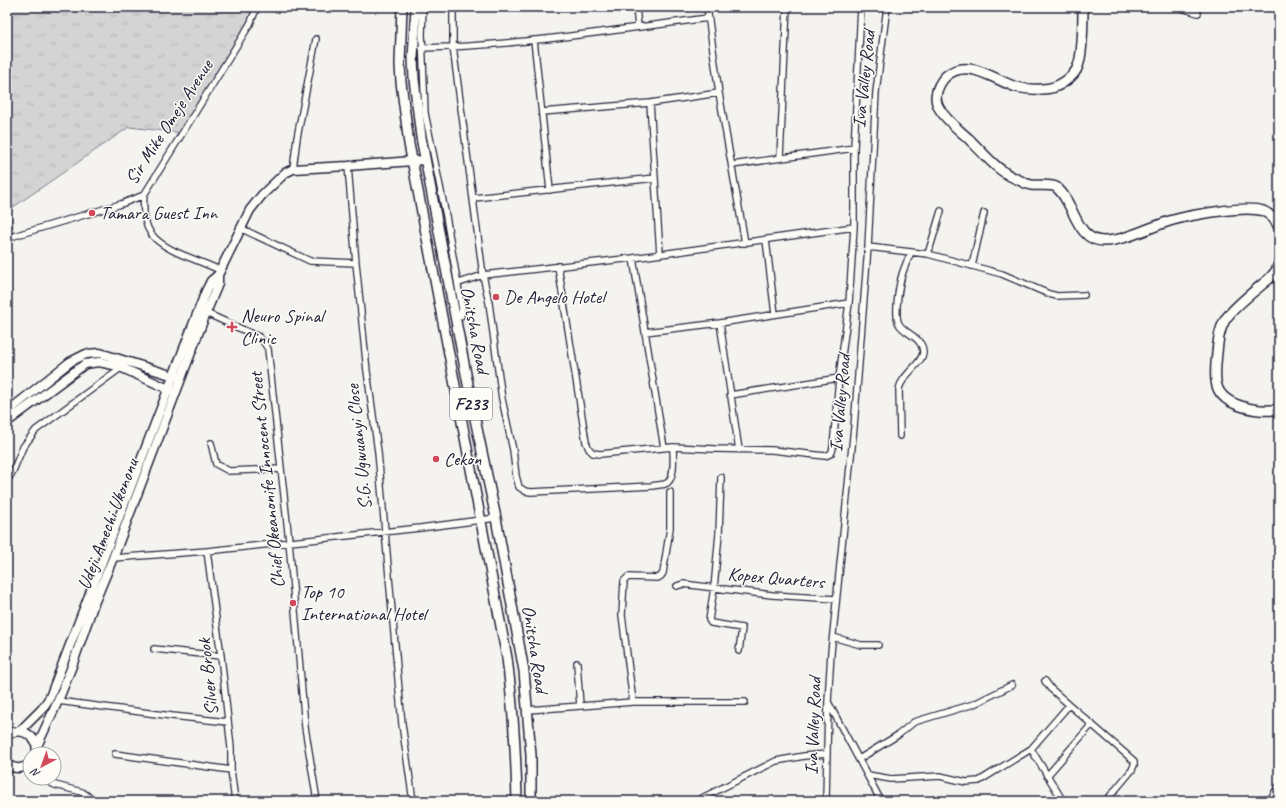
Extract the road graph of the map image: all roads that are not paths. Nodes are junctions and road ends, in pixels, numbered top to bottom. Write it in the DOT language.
graph roads {
  1 [pos="257,7"];
  2 [pos="402,7"];
  3 [pos="416,7"];
  4 [pos="423,7"];
  5 [pos="453,7"];
  6 [pos="636,7"];
  7 [pos="707,7"];
  8 [pos="787,7"];
  9 [pos="861,7"];
  10 [pos="887,7"];
  11 [pos="1083,7"];
  12 [pos="1178,7"];
  13 [pos="1198,13"];
  14 [pos="708,18"];
  15 [pos="638,27"];
  16 [pos="316,39"];
  17 [pos="534,40"];
  18 [pos="453,47"];
  19 [pos="422,48"];
  20 [pos="719,93"];
  21 [pos="650,104"];
  22 [pos="542,112"];
  23 [pos="854,148"];
  24 [pos="780,158"];
  25 [pos="425,160"];
  26 [pos="412,161"];
  27 [pos="732,165"];
  28 [pos="348,166"];
  29 [pos="293,169"];
  30 [pos="655,178"];
  31 [pos="550,190"];
  32 [pos="144,194"];
  33 [pos="474,198"];
  34 [pos="941,211"];
  35 [pos="984,213"];
  36 [pos="854,227"];
  37 [pos="1279,227"];
  38 [pos="240,228"];
  39 [pos="7,238"];
  40 [pos="766,240"];
  41 [pos="745,243"];
  42 [pos="868,248"];
  43 [pos="911,252"];
  44 [pos="660,254"];
  45 [pos="928,254"];
  46 [pos="633,258"];
  47 [pos="1279,262"];
  48 [pos="356,263"];
  49 [pos="558,266"];
  50 [pos="972,266"];
  51 [pos="219,273"];
  52 [pos="483,275"];
  53 [pos="459,283"];
  54 [pos="1084,295"];
  55 [pos="849,303"];
  56 [pos="206,313"];
  57 [pos="775,314"];
  58 [pos="455,318"];
  59 [pos="720,323"];
  60 [pos="646,332"];
  61 [pos="122,367"];
  62 [pos="177,378"];
  63 [pos="839,378"];
  64 [pos="172,391"];
  65 [pos="730,395"];
  66 [pos="1279,409"];
  67 [pos="7,412"];
  68 [pos="7,422"];
  69 [pos="900,436"];
  70 [pos="212,443"];
  71 [pos="673,447"];
  72 [pos="664,448"];
  73 [pos="739,450"];
  74 [pos="280,469"];
  75 [pos="721,477"];
  76 [pos="7,481"];
  77 [pos="670,492"];
  78 [pos="496,518"];
  79 [pos="480,521"];
  80 [pos="384,532"];
  81 [pos="288,541"];
  82 [pos="207,551"];
  83 [pos="113,558"];
  84 [pos="677,586"];
  85 [pos="714,588"];
  86 [pos="836,599"];
  87 [pos="89,605"];
  88 [pos="833,637"];
  89 [pos="878,645"];
  90 [pos="154,649"];
  91 [pos="738,651"];
  92 [pos="221,656"];
  93 [pos="577,663"];
  94 [pos="1045,681"];
  95 [pos="1012,685"];
  96 [pos="58,700"];
  97 [pos="633,702"];
  98 [pos="745,702"];
  99 [pos="828,702"];
  100 [pos="1069,704"];
  101 [pos="580,706"];
  102 [pos="528,710"];
  103 [pos="228,722"];
  104 [pos="1092,724"];
  105 [pos="20,731"];
  106 [pos="8,733"];
  107 [pos="35,746"];
  108 [pos="39,746"];
  109 [pos="1031,749"];
  110 [pos="115,754"];
  111 [pos="827,754"];
  112 [pos="859,759"];
  113 [pos="8,765"];
  114 [pos="22,768"];
  115 [pos="231,770"];
  116 [pos="868,776"];
  117 [pos="1047,776"];
  118 [pos="59,786"];
  119 [pos="1279,786"];
  120 [pos="706,799"];
  121 [pos="89,801"];
  122 [pos="236,801"];
  123 [pos="317,801"];
  124 [pos="412,801"];
  125 [pos="517,801"];
  126 [pos="531,801"];
  127 [pos="696,801"];
  128 [pos="826,801"];
  129 [pos="881,801"];
  130 [pos="1063,801"];
  131 [pos="1106,801"];
  132 [pos="1269,801"];
  1 -- 32 [label="street, Sir Mike Omeje Avenue"];
  2 -- 26 [label="main road, Onitsha Road / F233"];
  3 -- 25 [label="main road, Onitsha Road / F233"];
  4 -- 19 [label="street"];
  5 -- 18 [label="street"];
  6 -- 15 [label="street"];
  7 -- 14 [label="street"];
  8 -- 24 [label="street"];
  9 -- 23 [label="street"];
  10 -- 42 [label="street, Iva Valley Road"];
  11 -- 37 [label="main road"];
  12 -- 13 [label="street"];
  14 -- 15 [label="street"];
  14 -- 20 [label="street"];
  15 -- 17 [label="street"];
  16 -- 29 [label="street"];
  17 -- 18 [label="street"];
  17 -- 22 [label="street"];
  18 -- 19 [label="street"];
  18 -- 33 [label="street"];
  19 -- 53 [label="street"];
  20 -- 21 [label="street"];
  20 -- 27 [label="street"];
  21 -- 22 [label="street"];
  21 -- 30 [label="street"];
  22 -- 31 [label="street"];
  23 -- 24 [label="street"];
  23 -- 36 [label="street"];
  24 -- 27 [label="street"];
  25 -- 26 [label="main road"];
  25 -- 58 [label="main road, Onitsha Road / F233"];
  26 -- 28 [label="main road"];
  26 -- 79 [label="main road, Onitsha Road / F233"];
  27 -- 41 [label="street"];
  28 -- 29 [label="main road"];
  28 -- 48 [label="street, S.G. Ugwuanyi Close"];
  29 -- 38 [label="main road"];
  30 -- 31 [label="street"];
  30 -- 44 [label="street"];
  31 -- 33 [label="street"];
  32 -- 39 [label="street, Sir Mike Omeje Avenue"];
  32 -- 51 [label="street"];
  33 -- 52 [label="street"];
  34 -- 45 [label="street"];
  35 -- 50 [label="street"];
  36 -- 40 [label="street"];
  36 -- 55 [label="street"];
  38 -- 48 [label="street"];
  38 -- 51 [label="main road"];
  40 -- 41 [label="street"];
  40 -- 57 [label="street"];
  41 -- 44 [label="street"];
  42 -- 43 [label="street"];
  42 -- 86 [label="street, Iva Valley Road"];
  43 -- 45 [label="street"];
  43 -- 69 [label="street"];
  44 -- 46 [label="street"];
  45 -- 50 [label="street"];
  46 -- 49 [label="street"];
  46 -- 60 [label="street"];
  47 -- 66 [label="main road"];
  48 -- 80 [label="street, S.G. Ugwuanyi Close"];
  49 -- 52 [label="street"];
  49 -- 72 [label="street"];
  50 -- 54 [label="street"];
  51 -- 56 [label="main road, Udeji Amechi Ukononu"];
  51 -- 62 [label="main road"];
  52 -- 53 [label="street"];
  52 -- 71 [label="street"];
  53 -- 58 [label="street"];
  55 -- 57 [label="street"];
  55 -- 63 [label="street"];
  56 -- 62 [label="main road, Udeji Amechi Ukononu"];
  56 -- 74 [label="street, Chief Okeanonife Innocent Street"];
  57 -- 59 [label="street"];
  58 -- 78 [label="main road, Onitsha Road / F233"];
  59 -- 60 [label="street"];
  59 -- 65 [label="street"];
  60 -- 72 [label="street"];
  61 -- 64 [label="main road"];
  61 -- 68 [label="main road"];
  61 -- 76 [label="street"];
  62 -- 64 [label="main road, Udeji Amechi Ukononu"];
  62 -- 67 [label="main road"];
  63 -- 65 [label="street"];
  63 -- 73 [label="street"];
  64 -- 83 [label="main road, Udeji Amechi Ukononu"];
  64 -- 87 [label="main road, Udeji Amechi Ukononu"];
  65 -- 73 [label="street"];
  70 -- 74 [label="street"];
  71 -- 72 [label="street"];
  71 -- 73 [label="street"];
  74 -- 81 [label="street, Chief Okeanonife Innocent Street"];
  75 -- 85 [label="street, Kopex Quarters"];
  77 -- 97 [label="street"];
  78 -- 79 [label="street"];
  78 -- 102 [label="main road, Onitsha Road / F233"];
  79 -- 80 [label="street"];
  79 -- 125 [label="main road, Onitsha Road / F233"];
  80 -- 81 [label="street"];
  80 -- 124 [label="street, S.G. Ugwuanyi Close"];
  81 -- 82 [label="street"];
  81 -- 123 [label="street, Chief Okeanonife Innocent Street"];
  82 -- 83 [label="street"];
  82 -- 92 [label="street, Silver Brook"];
  83 -- 87 [label="main road, Udeji Amechi Ukononu"];
  84 -- 85 [label="street, Kopex Quarters"];
  85 -- 86 [label="street, Kopex Quarters"];
  85 -- 91 [label="street, Kopex Quarters"];
  86 -- 88 [label="street, Iva Valley Road"];
  87 -- 96 [label="main road, Udeji Amechi Ukononu"];
  87 -- 105 [label="main road, Udeji Amechi Ukononu"];
  88 -- 89 [label="street"];
  88 -- 99 [label="street, Iva Valley Road"];
  90 -- 92 [label="street"];
  92 -- 103 [label="street, Silver Brook"];
  93 -- 101 [label="street"];
  94 -- 100 [label="street"];
  95 -- 112 [label="street"];
  96 -- 103 [label="street"];
  96 -- 108 [label="main road, Udeji Amechi Ukononu"];
  97 -- 98 [label="street"];
  97 -- 101 [label="street"];
  99 -- 111 [label="street, Iva Valley Road"];
  99 -- 112 [label="street"];
  100 -- 104 [label="street"];
  100 -- 109 [label="street"];
  101 -- 102 [label="street"];
  102 -- 126 [label="main road, Onitsha Road / F233"];
  103 -- 115 [label="street, Silver Brook"];
  104 -- 117 [label="street"];
  104 -- 131 [label="street"];
  105 -- 106 [label="main road"];
  105 -- 107 [label="main road"];
  109 -- 116 [label="street"];
  109 -- 117 [label="street"];
  110 -- 115 [label="street"];
  111 -- 120 [label="street"];
  111 -- 128 [label="street, Iva Valley Road"];
  112 -- 116 [label="street"];
  113 -- 114 [label="main road"];
  115 -- 122 [label="street, Silver Brook"];
  116 -- 129 [label="street"];
  117 -- 130 [label="street"];
  118 -- 121 [label="street"];
  119 -- 132 [label="street"];
  120 -- 127 [label="street"];
}
